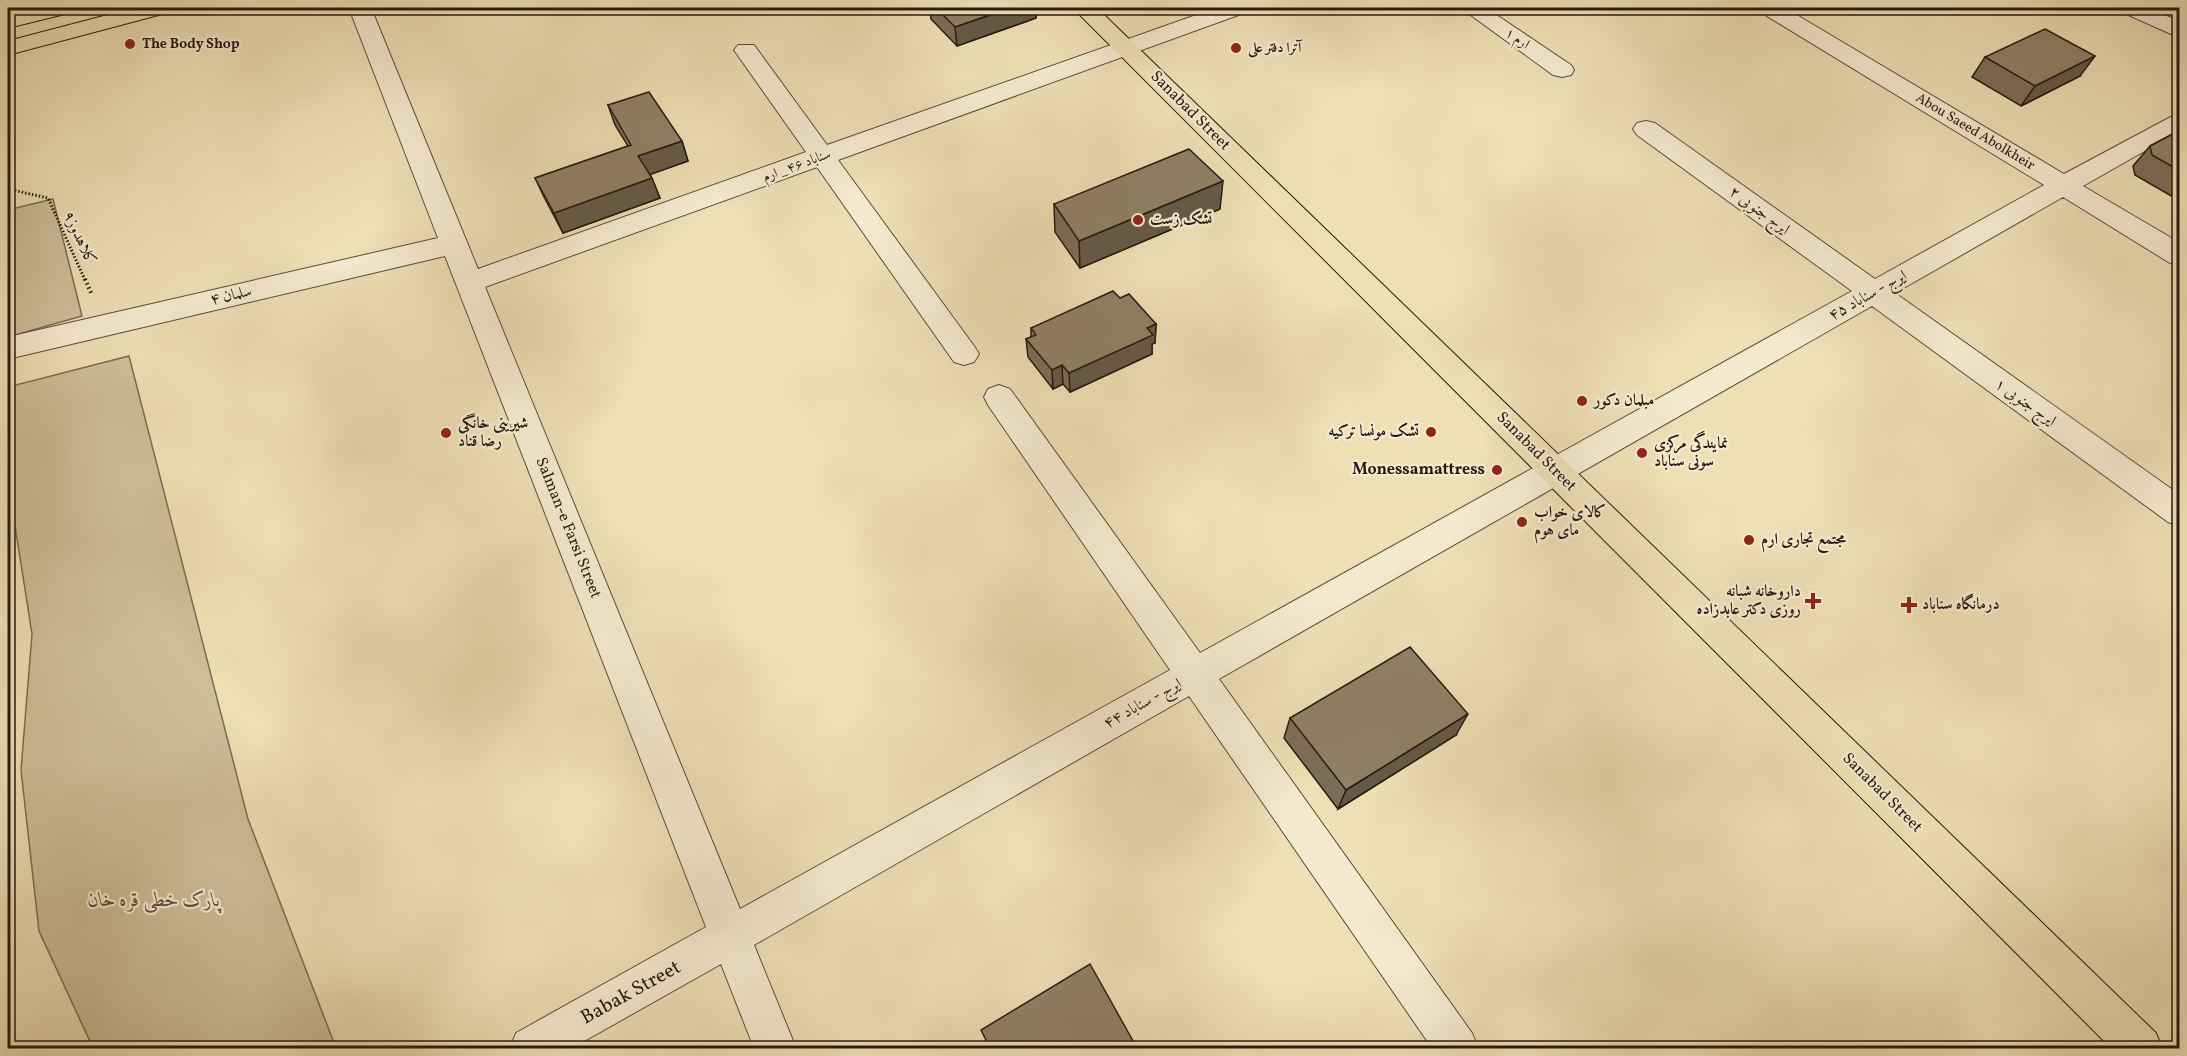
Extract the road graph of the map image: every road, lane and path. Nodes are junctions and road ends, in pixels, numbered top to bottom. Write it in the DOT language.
graph roads {
  1 [pos="61,8"];
  2 [pos="158,8"];
  3 [pos="360,8"];
  4 [pos="1084,8"];
  5 [pos="1236,8"];
  6 [pos="1472,8"];
  7 [pos="1770,8"];
  8 [pos="2132,8"];
  9 [pos="8,21"];
  10 [pos="2180,31"];
  11 [pos="1124,47"];
  12 [pos="8,48"];
  13 [pos="746,50"];
  14 [pos="1562,70"];
  15 [pos="2180,120"];
  16 [pos="1646,129"];
  17 [pos="824,156"];
  18 [pos="2064,186"];
  19 [pos="8,189"];
  20 [pos="454,244"];
  21 [pos="2180,256"];
  22 [pos="470,282"];
  23 [pos="1871,294"];
  24 [pos="106,326"];
  25 [pos="8,348"];
  26 [pos="964,354"];
  27 [pos="999,397"];
  28 [pos="1556,472"];
  29 [pos="2180,513"];
  30 [pos="1194,675"];
  31 [pos="731,937"];
  32 [pos="531,1048"];
  33 [pos="775,1048"];
  34 [pos="1457,1048"];
  35 [pos="2141,1048"];
  1 -- 9 [label="main road"];
  2 -- 12 [label="main road"];
  3 -- 20 [label="street, Salman-e Farsi Street"];
  4 -- 11 [label="main road, Sanabad Street"];
  5 -- 11 [label="street, سناباد ۴۶_ ارم"];
  6 -- 14 [label="street, ارم ۱"];
  7 -- 18 [label="street, Abou Saeed Abolkheir"];
  8 -- 10 [label="street"];
  11 -- 17 [label="street, سناباد ۴۶_ ارم"];
  11 -- 28 [label="main road, Sanabad Street"];
  13 -- 17 [label="street"];
  15 -- 18 [label="street, ایرج - سناباد ۴۵"];
  16 -- 23 [label="street, ایرج جنوبی ۲"];
  17 -- 22 [label="street, سناباد ۴۶_ ارم"];
  17 -- 26 [label="street"];
  18 -- 21 [label="street, Abou Saeed Abolkheir"];
  18 -- 23 [label="street, ایرج - سناباد ۴۵"];
  19 -- 24 [label="path, کلاهدوز۹"];
  20 -- 22 [label="street, Salman-e Farsi Street"];
  20 -- 24 [label="street, سلمان ۴"];
  22 -- 31 [label="street, Salman-e Farsi Street"];
  23 -- 28 [label="street, ایرج - سناباد ۴۵"];
  23 -- 29 [label="street, ایرج جنوبی ۱"];
  24 -- 25 [label="street, سلمان ۴"];
  27 -- 30 [label="street"];
  28 -- 30 [label="street, ایرج - سناباد ۴۴"];
  28 -- 35 [label="main road, Sanabad Street"];
  30 -- 31 [label="street, ایرج - سناباد ۴۴"];
  30 -- 34 [label="street"];
  31 -- 32 [label="street, Babak Street"];
  31 -- 33 [label="street, Salman-e Farsi Street"];
}
